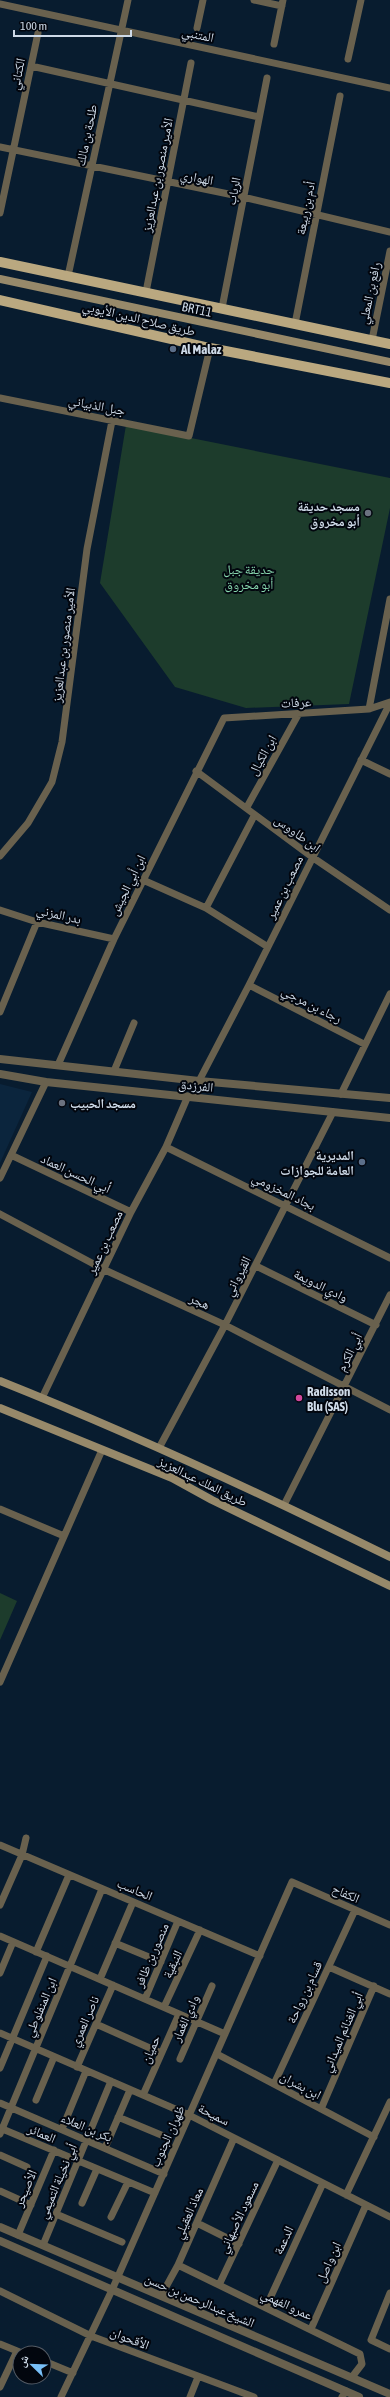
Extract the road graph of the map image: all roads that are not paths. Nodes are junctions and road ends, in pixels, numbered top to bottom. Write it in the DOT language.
graph roads {
  1 [pos="128,0"];
  2 [pos="203,0"];
  3 [pos="254,0"];
  4 [pos="361,0"];
  5 [pos="282,3"];
  6 [pos="0,4"];
  7 [pos="197,28"];
  8 [pos="121,30"];
  9 [pos="38,33"];
  10 [pos="274,44"];
  11 [pos="348,59"];
  12 [pos="191,63"];
  13 [pos="31,66"];
  14 [pos="267,78"];
  15 [pos="110,83"];
  16 [pos="390,88"];
  17 [pos="340,96"];
  18 [pos="184,100"];
  19 [pos="259,117"];
  20 [pos="0,147"];
  21 [pos="13,150"];
  22 [pos="91,167"];
  23 [pos="168,183"];
  24 [pos="244,198"];
  25 [pos="0,214"];
  26 [pos="315,215"];
  27 [pos="390,232"];
  28 [pos="390,251"];
  29 [pos="0,262"];
  30 [pos="68,276"];
  31 [pos="0,279"];
  32 [pos="146,292"];
  33 [pos="0,300"];
  34 [pos="222,308"];
  35 [pos="295,324"];
  36 [pos="372,340"];
  37 [pos="390,344"];
  38 [pos="210,348"];
  39 [pos="390,362"];
  40 [pos="390,383"];
  41 [pos="0,398"];
  42 [pos="112,421"];
  43 [pos="390,599"];
  44 [pos="382,636"];
  45 [pos="390,637"];
  46 [pos="390,702"];
  47 [pos="368,709"];
  48 [pos="298,715"];
  49 [pos="224,718"];
  50 [pos="361,760"];
  51 [pos="196,771"];
  52 [pos="390,774"];
  53 [pos="247,807"];
  54 [pos="254,816"];
  55 [pos="0,856"];
  56 [pos="312,858"];
  57 [pos="143,880"];
  58 [pos="206,908"];
  59 [pos="0,910"];
  60 [pos="390,910"];
  61 [pos="38,922"];
  62 [pos="114,939"];
  63 [pos="268,947"];
  64 [pos="249,984"];
  65 [pos="390,994"];
  66 [pos="0,1012"];
  67 [pos="134,1023"];
  68 [pos="364,1044"];
  69 [pos="0,1059"];
  70 [pos="58,1066"];
  71 [pos="114,1071"];
  72 [pos="0,1074"];
  73 [pos="199,1080"];
  74 [pos="46,1082"];
  75 [pos="341,1094"];
  76 [pos="188,1096"];
  77 [pos="390,1098"];
  78 [pos="333,1112"];
  79 [pos="390,1118"];
  80 [pos="166,1147"];
  81 [pos="11,1155"];
  82 [pos="0,1178"];
  83 [pos="286,1205"];
  84 [pos="131,1212"];
  85 [pos="0,1214"];
  86 [pos="390,1258"];
  87 [pos="256,1266"];
  88 [pos="105,1270"];
  89 [pos="390,1295"];
  90 [pos="225,1325"];
  91 [pos="376,1325"];
  92 [pos="0,1381"];
  93 [pos="345,1387"];
  94 [pos="42,1398"];
  95 [pos="0,1408"];
  96 [pos="390,1410"];
  97 [pos="159,1448"];
  98 [pos="102,1450"];
  99 [pos="284,1505"];
  100 [pos="0,1509"];
  101 [pos="64,1536"];
  102 [pos="390,1557"];
  103 [pos="390,1586"];
  104 [pos="0,1682"];
  105 [pos="26,1838"];
  106 [pos="0,1845"];
  107 [pos="22,1854"];
  108 [pos="69,1875"];
  109 [pos="292,1882"];
  110 [pos="102,1889"];
  111 [pos="133,1902"];
  112 [pos="0,1905"];
  113 [pos="356,1910"];
  114 [pos="178,1921"];
  115 [pos="390,1925"];
  116 [pos="200,1930"];
  117 [pos="0,1936"];
  118 [pos="13,1942"];
  119 [pos="115,1943"];
  120 [pos="36,1952"];
  121 [pos="47,1956"];
  122 [pos="260,1956"];
  123 [pos="161,1962"];
  124 [pos="70,1966"];
  125 [pos="329,1967"];
  126 [pos="0,1973"];
  127 [pos="100,1979"];
  128 [pos="113,1985"];
  129 [pos="212,1986"];
  130 [pos="374,1986"];
  131 [pos="390,1994"];
  132 [pos="145,1999"];
  133 [pos="164,2007"];
  134 [pos="179,2014"];
  135 [pos="197,2021"];
  136 [pos="96,2024"];
  137 [pos="0,2033"];
  138 [pos="226,2034"];
  139 [pos="13,2039"];
  140 [pos="35,2049"];
  141 [pos="161,2053"];
  142 [pos="217,2054"];
  143 [pos="54,2057"];
  144 [pos="180,2059"];
  145 [pos="77,2067"];
  146 [pos="0,2068"];
  147 [pos="86,2071"];
  148 [pos="111,2082"];
  149 [pos="274,2084"];
  150 [pos="130,2090"];
  151 [pos="143,2095"];
  152 [pos="36,2100"];
  153 [pos="390,2102"];
  154 [pos="0,2103"];
  155 [pos="11,2108"];
  156 [pos="321,2110"];
  157 [pos="190,2115"];
  158 [pos="118,2117"];
  159 [pos="62,2129"];
  160 [pos="1,2130"];
  161 [pos="166,2137"];
  162 [pos="374,2137"];
  163 [pos="234,2138"];
  164 [pos="87,2140"];
  165 [pos="105,2148"];
  166 [pos="54,2150"];
  167 [pos="0,2155"];
  168 [pos="278,2160"];
  169 [pos="78,2161"];
  170 [pos="27,2167"];
  171 [pos="97,2169"];
  172 [pos="164,2174"];
  173 [pos="128,2182"];
  174 [pos="323,2183"];
  175 [pos="0,2191"];
  176 [pos="155,2193"];
  177 [pos="346,2195"];
  178 [pos="82,2203"];
  179 [pos="31,2205"];
  180 [pos="366,2205"];
  181 [pos="56,2214"];
  182 [pos="111,2217"];
  183 [pos="390,2217"];
  184 [pos="197,2223"];
  185 [pos="0,2227"];
  186 [pos="18,2235"];
  187 [pos="0,2241"];
  188 [pos="122,2242"];
  189 [pos="239,2244"];
  190 [pos="43,2245"];
  191 [pos="178,2265"];
  192 [pos="118,2278"];
  193 [pos="219,2285"];
  194 [pos="112,2290"];
  195 [pos="0,2291"];
  196 [pos="390,2293"];
  197 [pos="161,2296"];
  198 [pos="266,2307"];
  199 [pos="213,2319"];
  200 [pos="311,2328"];
  201 [pos="242,2331"];
  202 [pos="208,2332"];
  203 [pos="91,2336"];
  204 [pos="0,2344"];
  205 [pos="235,2344"];
  206 [pos="12,2349"];
  207 [pos="390,2350"];
  208 [pos="52,2364"];
  209 [pos="12,2366"];
  210 [pos="73,2373"];
  211 [pos="198,2377"];
  212 [pos="352,2377"];
  213 [pos="0,2387"];
  214 [pos="234,2394"];
  215 [pos="344,2394"];
  216 [pos="390,2394"];
  217 [pos="61,2397"];
  218 [pos="190,2397"];
  219 [pos="254,2397"];
  220 [pos="359,2397"];
  1 -- 8 [label="street, طلحة بن مالك"];
  2 -- 7 [label="street"];
  3 -- 5 [label="street"];
  4 -- 11 [label="street"];
  5 -- 10 [label="street"];
  6 -- 8 [label="street, المتنبي"];
  8 -- 15 [label="street, طلحة بن مالك"];
  8 -- 16 [label="street, المتنبي"];
  9 -- 13 [label="street, الكتاني"];
  12 -- 18 [label="street, الأمير منصور بن عبدالعزيز"];
  13 -- 15 [label="street"];
  13 -- 21 [label="street, الكتاني"];
  14 -- 19 [label="street, الرباب"];
  15 -- 18 [label="street"];
  15 -- 22 [label="street, طلحة بن مالك"];
  17 -- 26 [label="street, أدم بن ربيعة"];
  18 -- 19 [label="street"];
  18 -- 23 [label="street, الأمير منصور بن عبدالعزيز"];
  19 -- 24 [label="street, الرباب"];
  20 -- 21 [label="street, الهواري"];
  21 -- 22 [label="street, الهواري"];
  21 -- 25 [label="street, الكتاني"];
  22 -- 23 [label="street, الهواري"];
  22 -- 30 [label="street, طلحة بن مالك"];
  23 -- 24 [label="street, الهواري"];
  23 -- 32 [label="street, الأمير منصور بن عبدالعزيز"];
  24 -- 26 [label="street, الهواري"];
  24 -- 34 [label="street, الرباب"];
  26 -- 27 [label="street, الهواري"];
  26 -- 35 [label="street, أدم بن ربيعة"];
  28 -- 36 [label="street, رافع بن المعلي"];
  29 -- 30 [label="main road, طريق صلاح الدين الأيوبي"];
  30 -- 32 [label="main road, طريق صلاح الدين الأيوبي"];
  31 -- 39 [label="main road, BRT11"];
  32 -- 34 [label="main road, طريق صلاح الدين الأيوبي"];
  33 -- 38 [label="main road, طريق صلاح الدين الأيوبي"];
  34 -- 35 [label="main road, طريق صلاح الدين الأيوبي"];
  35 -- 36 [label="main road, طريق صلاح الدين الأيوبي"];
  36 -- 37 [label="main road, طريق صلاح الدين الأيوبي"];
  38 -- 40 [label="main road, طريق صلاح الدين الأيوبي"];
  38 -- 42 [label="street, جبل الذبياني"];
  41 -- 42 [label="street, جبل الذبياني"];
  42 -- 55 [label="street, الأمير منصور بن عبدالعزيز"];
  43 -- 44 [label="street"];
  44 -- 45 [label="street"];
  44 -- 47 [label="street"];
  46 -- 47 [label="street, عرفات"];
  46 -- 50 [label="street, مصعب بن عمير"];
  47 -- 48 [label="street, عرفات"];
  48 -- 49 [label="street, عرفات"];
  48 -- 53 [label="street, ابن الكيال"];
  49 -- 51 [label="street, ابن أبي الجيش"];
  50 -- 52 [label="street"];
  50 -- 56 [label="street, مصعب بن عمير"];
  51 -- 53 [label="street, ابن طاووس"];
  51 -- 57 [label="street, ابن أبي الجيش"];
  53 -- 54 [label="street, ابن طاووس"];
  54 -- 56 [label="street, ابن طاووس"];
  54 -- 58 [label="street"];
  56 -- 60 [label="street, ابن طاووس"];
  56 -- 63 [label="street, مصعب بن عمير"];
  57 -- 58 [label="street"];
  57 -- 62 [label="street, ابن أبي الجيش"];
  58 -- 63 [label="street"];
  59 -- 61 [label="street, بدر المزني"];
  61 -- 62 [label="street, بدر المزني"];
  61 -- 66 [label="street"];
  62 -- 70 [label="street, ابن أبي الجيش"];
  63 -- 64 [label="street, مصعب بن عمير"];
  64 -- 68 [label="street, رجاء بن مرجي"];
  64 -- 73 [label="street, مصعب بن عمير"];
  65 -- 68 [label="street"];
  67 -- 71 [label="street"];
  68 -- 75 [label="street"];
  69 -- 70 [label="street, الفرزدق"];
  70 -- 71 [label="street, الفرزدق"];
  71 -- 73 [label="street, الفرزدق"];
  72 -- 74 [label="street, الفرزدق"];
  73 -- 75 [label="street, الفرزدق"];
  74 -- 76 [label="street, الفرزدق"];
  74 -- 81 [label="street"];
  75 -- 77 [label="street, الفرزدق"];
  76 -- 78 [label="street, الفرزدق"];
  76 -- 80 [label="street, مصعب بن عمير"];
  78 -- 79 [label="street, الفرزدق"];
  78 -- 83 [label="street, القيرواني"];
  80 -- 83 [label="street, بجاد المخزومي"];
  80 -- 84 [label="street, مصعب بن عمير"];
  81 -- 82 [label="street"];
  81 -- 84 [label="street, أبي الحسن العماد"];
  83 -- 86 [label="street, بجاد المخزومي"];
  83 -- 87 [label="street, القيرواني"];
  84 -- 88 [label="street, مصعب بن عمير"];
  85 -- 88 [label="street, هجر"];
  87 -- 90 [label="street, القيرواني"];
  87 -- 91 [label="street, وادي الدويمة"];
  88 -- 90 [label="street, هجر"];
  88 -- 94 [label="street, مصعب بن عمير"];
  89 -- 91 [label="street, أبي الكرم"];
  90 -- 93 [label="street, هجر"];
  90 -- 97 [label="street, القيرواني"];
  91 -- 93 [label="street, أبي الكرم"];
  92 -- 94 [label="main road, طريق الملك عبدالعزيز"];
  93 -- 96 [label="street, هجر"];
  93 -- 99 [label="street, أبي الكرم"];
  94 -- 97 [label="main road, طريق الملك عبدالعزيز"];
  95 -- 98 [label="main road, طريق الملك عبدالعزيز"];
  97 -- 99 [label="main road, طريق الملك عبدالعزيز"];
  98 -- 101 [label="street"];
  98 -- 103 [label="main road, طريق الملك عبدالعزيز"];
  99 -- 102 [label="main road, طريق الملك عبدالعزيز"];
  100 -- 101 [label="street"];
  101 -- 104 [label="street"];
  105 -- 107 [label="street"];
  106 -- 107 [label="street, الحاسب"];
  107 -- 108 [label="street, الحاسب"];
  107 -- 112 [label="street"];
  108 -- 110 [label="street, الحاسب"];
  108 -- 120 [label="street"];
  109 -- 113 [label="street, الكفاح"];
  109 -- 122 [label="street, ظهران الجنوب"];
  110 -- 111 [label="street, الحاسب"];
  110 -- 124 [label="street, ابن المنفلوطي"];
  111 -- 114 [label="street, الحاسب"];
  111 -- 119 [label="street, ناصر العمري"];
  113 -- 115 [label="street, الكفاح"];
  113 -- 125 [label="street, قسام بن رواحة"];
  114 -- 116 [label="street, الحاسب"];
  114 -- 123 [label="street, منصور بن ظافر"];
  116 -- 122 [label="street, الحاسب"];
  116 -- 133 [label="street, النبقية"];
  117 -- 118 [label="street"];
  118 -- 120 [label="street"];
  118 -- 126 [label="street"];
  119 -- 123 [label="street"];
  119 -- 127 [label="street, ناصر العمري"];
  120 -- 121 [label="street"];
  121 -- 124 [label="street"];
  121 -- 139 [label="street"];
  122 -- 138 [label="street, ظهران الجنوب"];
  123 -- 132 [label="street, منصور بن ظافر"];
  124 -- 127 [label="street"];
  124 -- 140 [label="street, ابن المنفلوطي"];
  125 -- 130 [label="street"];
  125 -- 149 [label="street, قسام بن رواحة"];
  127 -- 128 [label="street"];
  128 -- 132 [label="street"];
  128 -- 136 [label="street, ناصر العمري"];
  129 -- 135 [label="street, وادي الغمار"];
  130 -- 131 [label="street"];
  130 -- 156 [label="street, أبي الغنائم الميداني"];
  132 -- 133 [label="street"];
  133 -- 134 [label="street"];
  134 -- 135 [label="street"];
  134 -- 141 [label="street, حميان"];
  135 -- 138 [label="street"];
  135 -- 144 [label="street, وادي الغمار"];
  136 -- 141 [label="street"];
  136 -- 145 [label="street, ناصر العمري"];
  137 -- 139 [label="street, سميحة"];
  138 -- 142 [label="street, ظهران الجنوب"];
  139 -- 140 [label="street, سميحة"];
  139 -- 146 [label="street"];
  140 -- 143 [label="street, سميحة"];
  140 -- 155 [label="street, ابن المنفلوطي"];
  141 -- 151 [label="street, حميان"];
  142 -- 149 [label="street, ابن بشران"];
  142 -- 157 [label="street, ظهران الجنوب"];
  143 -- 145 [label="street, سميحة"];
  143 -- 152 [label="street"];
  145 -- 147 [label="street, سميحة"];
  147 -- 148 [label="street, سميحة"];
  147 -- 159 [label="street"];
  148 -- 150 [label="street, سميحة"];
  148 -- 164 [label="street, أبي نخيلة التميمي"];
  149 -- 156 [label="street, ابن بشران"];
  150 -- 151 [label="street, سميحة"];
  150 -- 158 [label="street"];
  151 -- 157 [label="street, سميحة"];
  153 -- 162 [label="street"];
  154 -- 155 [label="street, بكر بن العلاء"];
  155 -- 159 [label="street, بكر بن العلاء"];
  155 -- 160 [label="street, ابن المنفلوطي"];
  156 -- 162 [label="street, ابن بشران"];
  157 -- 163 [label="street, سميحة"];
  157 -- 172 [label="street, ظهران الجنوب"];
  158 -- 161 [label="street"];
  158 -- 165 [label="street"];
  159 -- 164 [label="street, بكر بن العلاء"];
  160 -- 166 [label="street, العمائر"];
  162 -- 177 [label="street"];
  163 -- 168 [label="street, سميحة"];
  163 -- 184 [label="street, معاذ العقيلي"];
  164 -- 165 [label="street, بكر بن العلاء"];
  164 -- 169 [label="street, أبي نخيلة التميمي"];
  165 -- 172 [label="street, بكر بن العلاء"];
  166 -- 169 [label="street, العمائر"];
  166 -- 179 [label="street, الأصيحر"];
  167 -- 170 [label="street"];
  168 -- 174 [label="street, سميحة"];
  168 -- 189 [label="street, مسعود الأصبهاني"];
  169 -- 171 [label="street, العمائر"];
  169 -- 181 [label="street, أبي نخيلة التميمي"];
  171 -- 173 [label="street, العمائر"];
  171 -- 178 [label="street"];
  172 -- 176 [label="street, ظهران الجنوب"];
  173 -- 176 [label="street, العمائر"];
  173 -- 182 [label="street"];
  174 -- 177 [label="street, سميحة"];
  174 -- 198 [label="street, الدعمة"];
  175 -- 179 [label="street"];
  176 -- 192 [label="street, ظهران الجنوب"];
  177 -- 180 [label="street, سميحة"];
  179 -- 186 [label="street, الأصيحر"];
  180 -- 183 [label="street, سميحة"];
  180 -- 200 [label="street, ابن واصل"];
  181 -- 188 [label="street"];
  181 -- 190 [label="street, أبي نخيلة التميمي"];
  184 -- 189 [label="street"];
  184 -- 191 [label="street, معاذ العقيلي"];
  185 -- 186 [label="street, الشيخ عبدالرحمن بن حسن"];
  186 -- 190 [label="street, الشيخ عبدالرحمن بن حسن"];
  187 -- 194 [label="street, الشيخ عبدالرحمن بن حسن"];
  189 -- 193 [label="street, مسعود الأصبهاني"];
  190 -- 192 [label="street, الشيخ عبدالرحمن بن حسن"];
  191 -- 193 [label="street, عمرو الفهمي"];
  191 -- 197 [label="street, معاذ العقيلي"];
  192 -- 194 [label="street, ظهران الجنوب"];
  192 -- 197 [label="street, الشيخ عبدالرحمن بن حسن"];
  193 -- 198 [label="street, عمرو الفهمي"];
  194 -- 202 [label="street, الشيخ عبدالرحمن بن حسن"];
  194 -- 203 [label="street, ظهران الجنوب"];
  195 -- 203 [label="street, الأقحوان"];
  196 -- 207 [label="street"];
  197 -- 199 [label="street, الشيخ عبدالرحمن بن حسن"];
  198 -- 200 [label="street, عمرو الفهمي"];
  199 -- 201 [label="street, الشيخ عبدالرحمن بن حسن"];
  199 -- 202 [label="street"];
  200 -- 212 [label="street, عمرو الفهمي"];
  201 -- 205 [label="street"];
  201 -- 212 [label="street, الشيخ عبدالرحمن بن حسن"];
  202 -- 205 [label="street, الشيخ عبدالرحمن بن حسن"];
  203 -- 210 [label="street, ظهران الجنوب"];
  203 -- 211 [label="street, الأقحوان"];
  204 -- 206 [label="street"];
  205 -- 215 [label="street, الشيخ عبدالرحمن بن حسن"];
  208 -- 210 [label="street"];
  209 -- 213 [label="street"];
  210 -- 217 [label="street, ظهران الجنوب"];
  211 -- 214 [label="street, الأقحوان"];
  211 -- 218 [label="street"];
  212 -- 216 [label="street, الشيخ عبدالرحمن بن حسن"];
  214 -- 219 [label="street, الأقحوان"];
  215 -- 220 [label="street, الشيخ عبدالرحمن بن حسن"];
}
